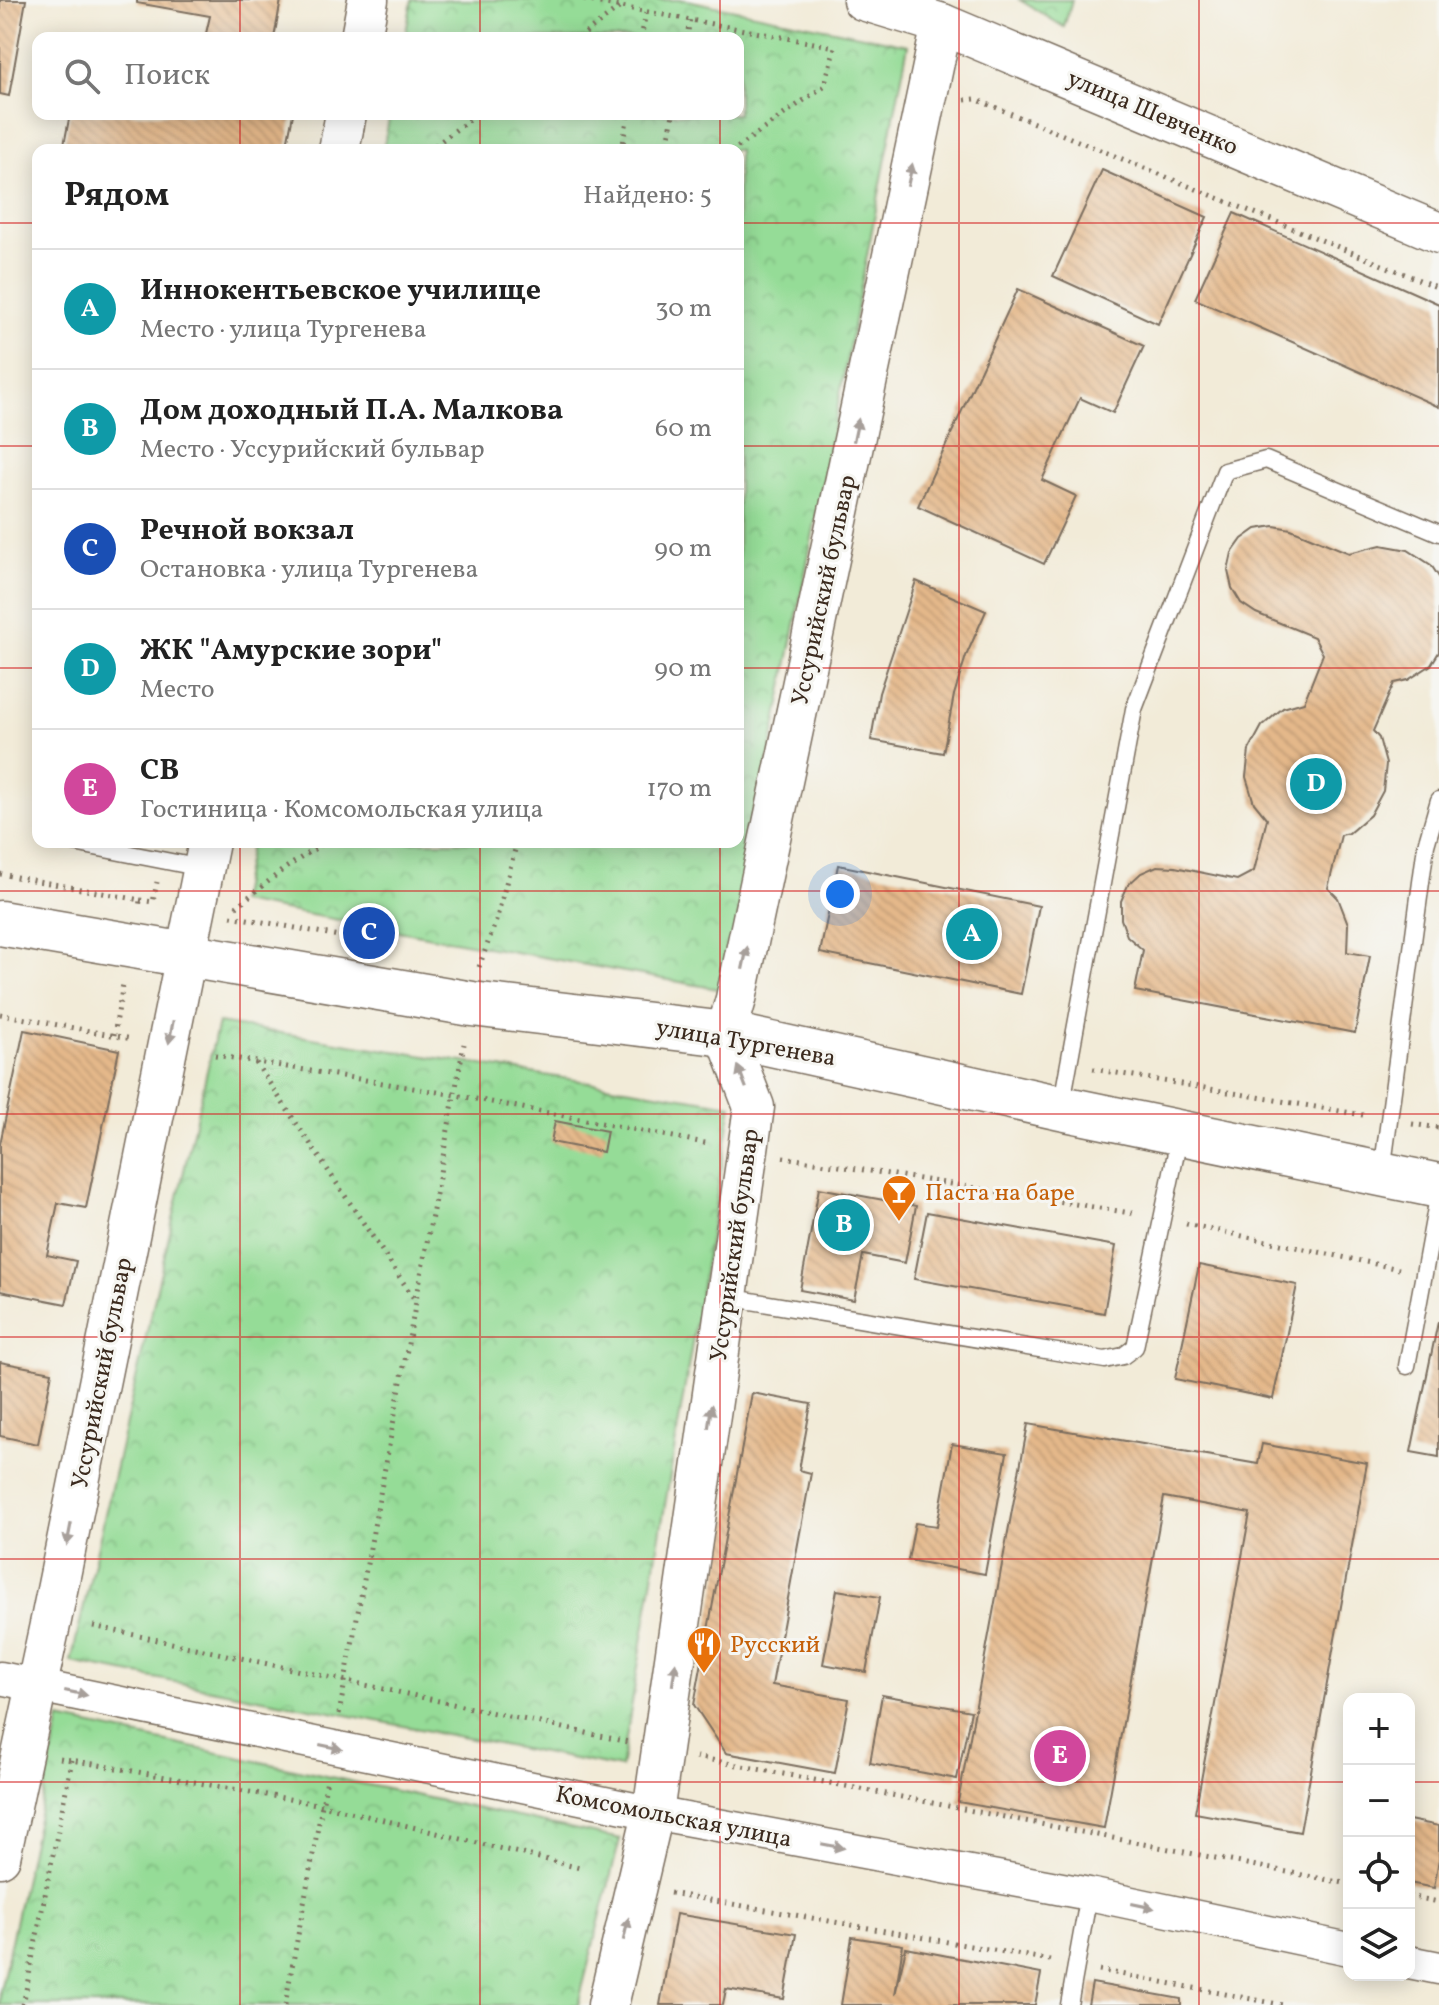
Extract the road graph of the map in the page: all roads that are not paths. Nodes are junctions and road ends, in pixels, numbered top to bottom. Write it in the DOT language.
graph roads {
  1 [pos="368,0"];
  2 [pos="863,0"];
  3 [pos="942,24"];
  4 [pos="362,32"];
  5 [pos="345,120"];
  6 [pos="340,144"];
  7 [pos="1439,233"];
  8 [pos="1439,533"];
  9 [pos="1439,800"];
  10 [pos="132,848"];
  11 [pos="206,855"];
  12 [pos="0,923"];
  13 [pos="186,955"];
  14 [pos="726,1034"];
  15 [pos="1061,1108"];
  16 [pos="1180,1133"];
  17 [pos="1382,1174"];
  18 [pos="1439,1186"];
  19 [pos="1439,1192"];
  20 [pos="727,1297"];
  21 [pos="1407,1366"];
  22 [pos="19,1681"];
  23 [pos="653,1813"];
  24 [pos="0,1857"];
  25 [pos="1089,1894"];
  26 [pos="1343,1948"];
  27 [pos="1415,1963"];
  28 [pos="1439,1968"];
  29 [pos="608,2005"];
  30 [pos="1069,2005"];
  1 -- 4 [label="street"];
  2 -- 3 [label="street, улица Шевченко"];
  3 -- 7 [label="street, улица Шевченко"];
  14 -- 3 [label="street, Уссурийский бульвар, one-way"];
  5 -- 6 [label="street"];
  8 -- 15 [label="lane"];
  9 -- 17 [label="lane"];
  10 -- 11 [label="lane"];
  11 -- 13 [label="street, Уссурийский бульвар"];
  12 -- 13 [label="main road, улица Тургенева"];
  13 -- 14 [label="main road, улица Тургенева"];
  13 -- 22 [label="street, Уссурийский бульвар, one-way"];
  14 -- 15 [label="main road, улица Тургенева"];
  20 -- 14 [label="street, Уссурийский бульвар, one-way"];
  15 -- 16 [label="main road, улица Тургенева"];
  16 -- 17 [label="main road, улица Тургенева"];
  16 -- 20 [label="lane"];
  17 -- 18 [label="main road, улица Тургенева"];
  19 -- 21 [label="lane"];
  23 -- 20 [label="street, Уссурийский бульвар, one-way"];
  22 -- 23 [label="street, Комсомольская улица, one-way"];
  22 -- 24 [label="street, Уссурийский бульвар"];
  23 -- 25 [label="street, Комсомольская улица, one-way"];
  29 -- 23 [label="street, Уссурийский бульвар, one-way"];
  25 -- 26 [label="street, Комсомольская улица, one-way"];
  25 -- 30 [label="lane"];
  27 -- 28 [label="street"];
}
